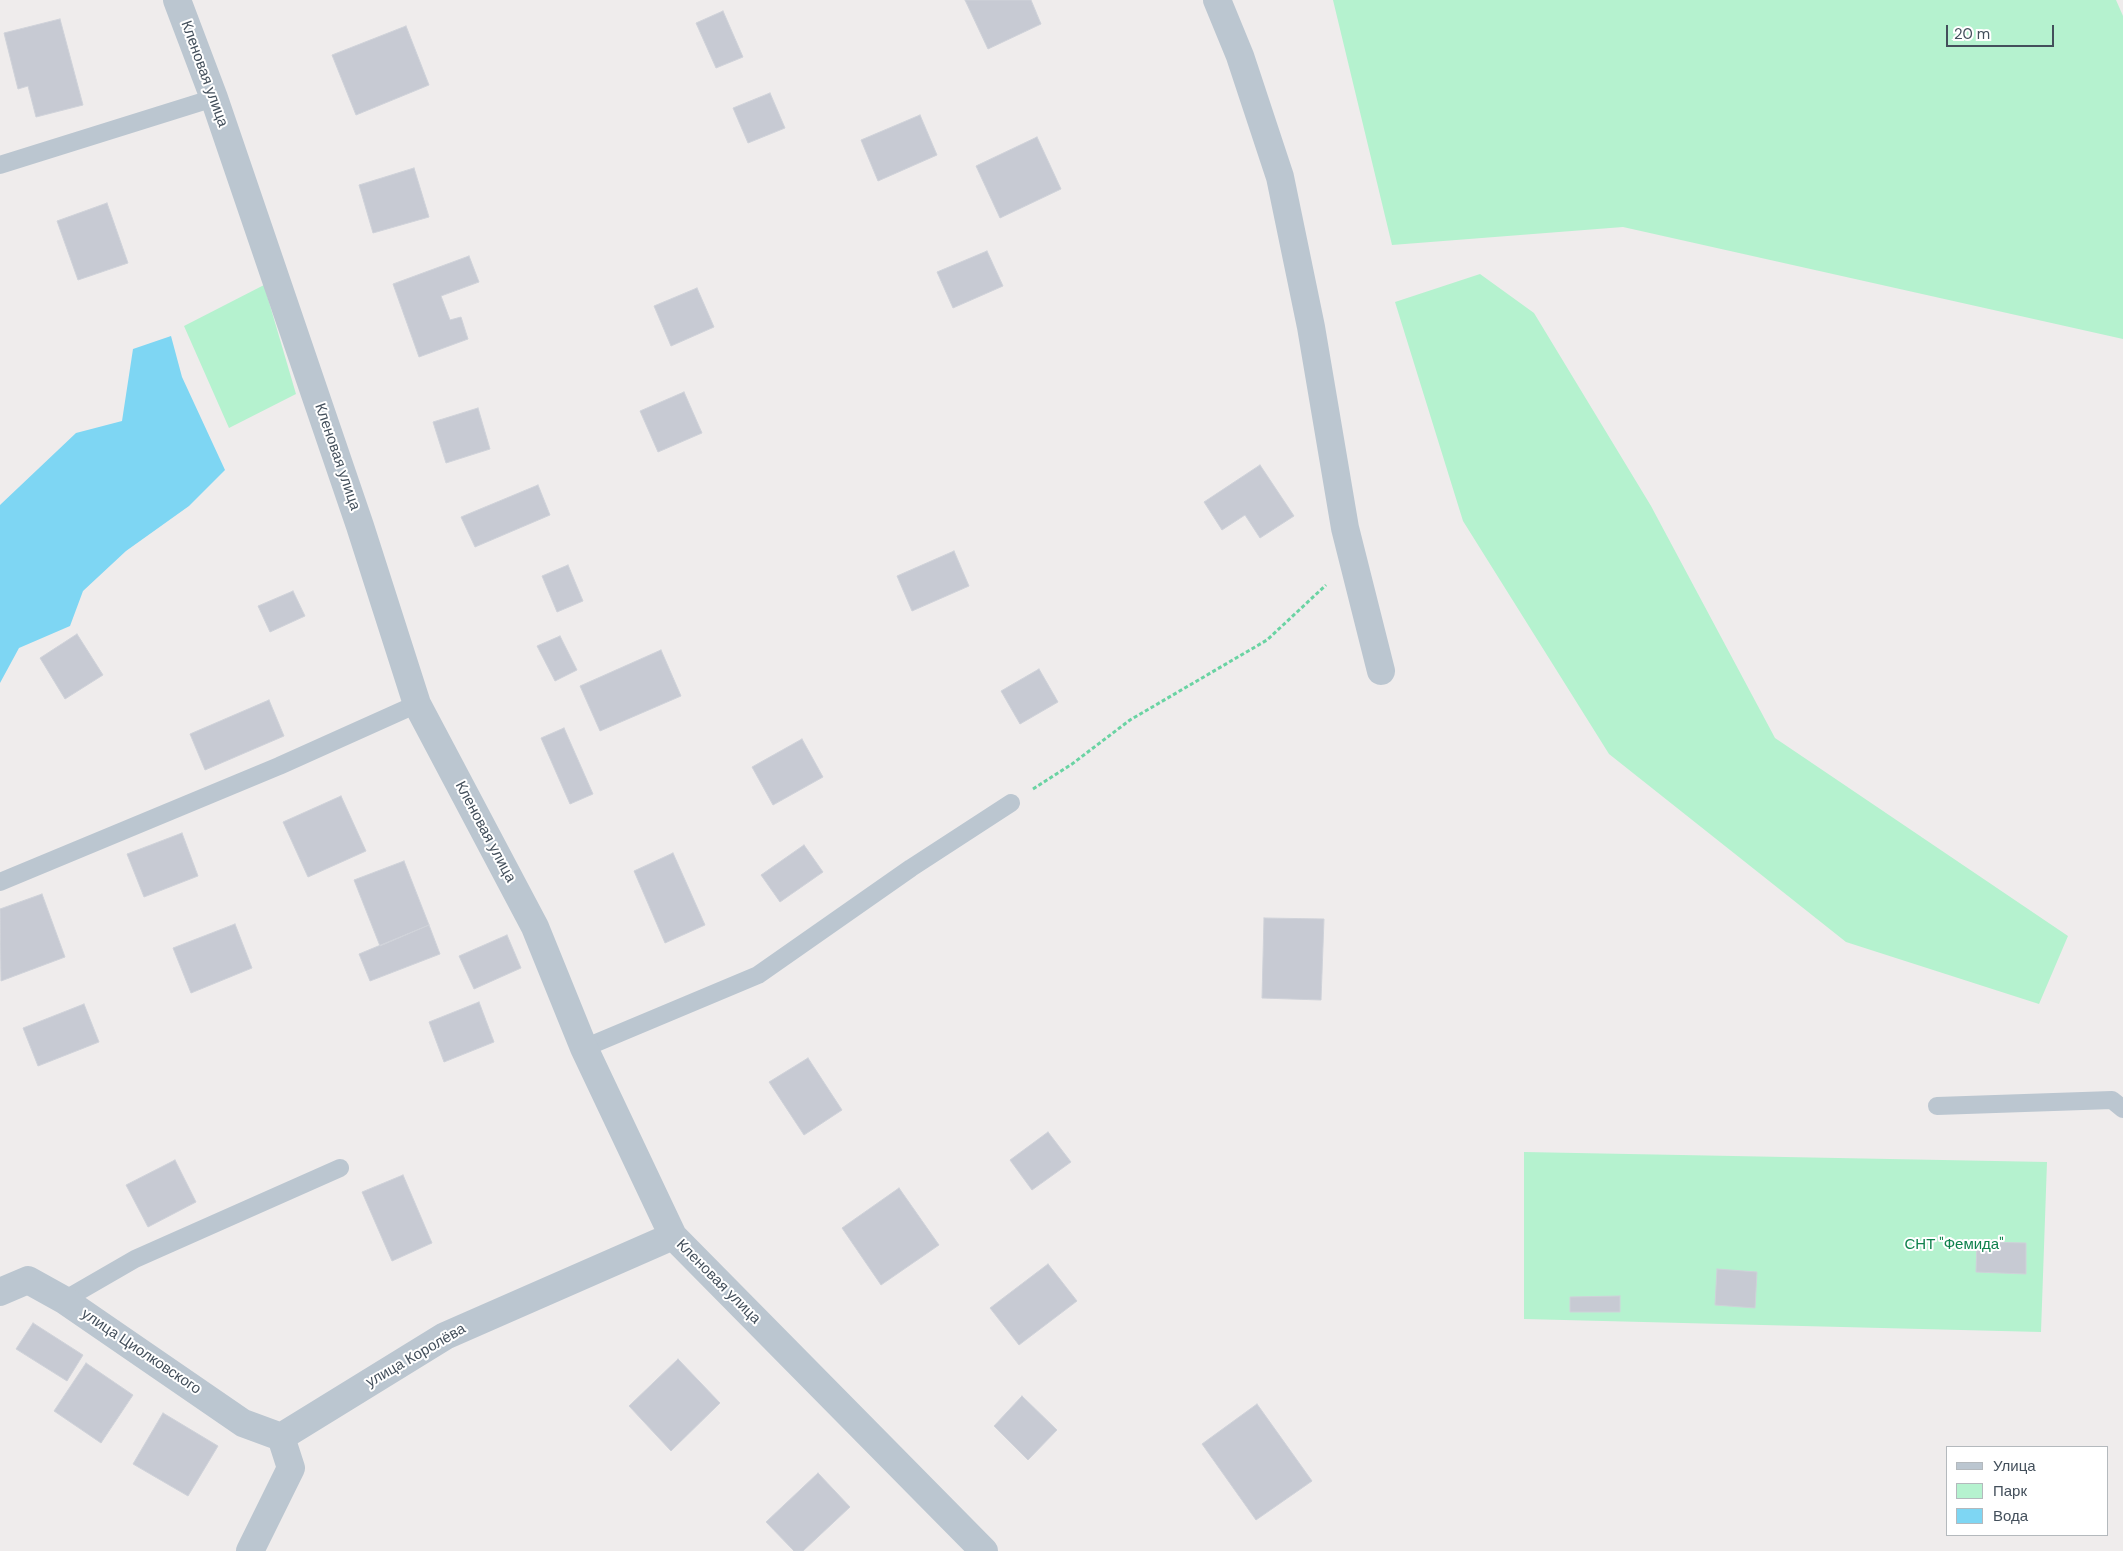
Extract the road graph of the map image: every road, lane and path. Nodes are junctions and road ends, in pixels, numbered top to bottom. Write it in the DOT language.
graph roads {
  1 [pos="177,0"];
  2 [pos="1217,0"];
  3 [pos="214,98"];
  4 [pos="0,165"];
  5 [pos="1353,562"];
  6 [pos="1381,671"];
  7 [pos="417,704"];
  8 [pos="1011,803"];
  9 [pos="0,882"];
  10 [pos="584,1048"];
  11 [pos="1937,1106"];
  12 [pos="2123,1109"];
  13 [pos="340,1168"];
  14 [pos="673,1236"];
  15 [pos="0,1292"];
  16 [pos="64,1300"];
  17 [pos="281,1437"];
  18 [pos="250,1551"];
  19 [pos="984,1551"];
  1 -- 3 [label="street, Кленовая улица"];
  2 -- 5 [label="street"];
  3 -- 4 [label="lane"];
  3 -- 7 [label="street, Кленовая улица"];
  5 -- 6 [label="street"];
  5 -- 8 [label="path"];
  7 -- 9 [label="lane"];
  7 -- 10 [label="street, Кленовая улица"];
  8 -- 10 [label="lane"];
  10 -- 14 [label="street, Кленовая улица"];
  11 -- 12 [label="lane"];
  13 -- 16 [label="lane"];
  14 -- 17 [label="street, улица Королёва"];
  14 -- 19 [label="street, Кленовая улица"];
  15 -- 16 [label="street, улица Циолковского"];
  16 -- 17 [label="street, улица Циолковского"];
  17 -- 18 [label="street"];
}
